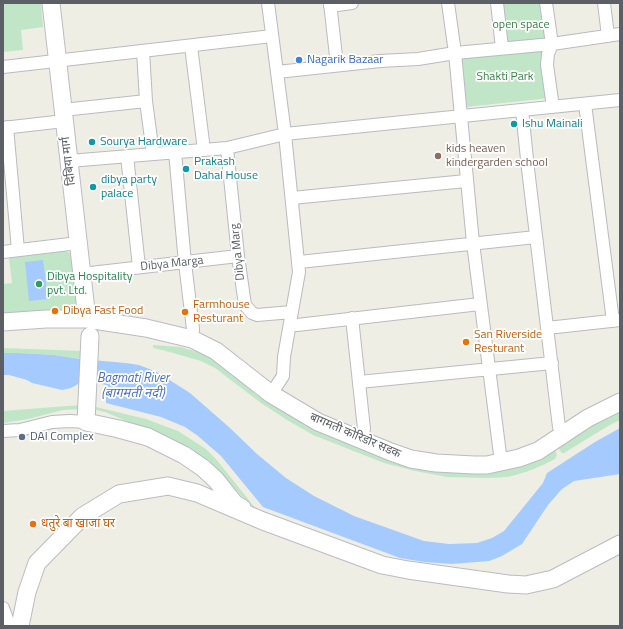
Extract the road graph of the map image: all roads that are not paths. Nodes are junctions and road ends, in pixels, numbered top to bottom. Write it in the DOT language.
graph roads {
  1 [pos="51,3"];
  2 [pos="268,3"];
  3 [pos="352,3"];
  4 [pos="448,3"];
  5 [pos="497,3"];
  6 [pos="546,3"];
  7 [pos="604,3"];
  8 [pos="330,5"];
  9 [pos="620,34"];
  10 [pos="272,36"];
  11 [pos="608,36"];
  12 [pos="552,44"];
  13 [pos="192,46"];
  14 [pos="502,48"];
  15 [pos="144,51"];
  16 [pos="455,53"];
  17 [pos="58,60"];
  18 [pos="337,66"];
  19 [pos="3,67"];
  20 [pos="277,72"];
  21 [pos="620,100"];
  22 [pos="146,101"];
  23 [pos="585,104"];
  24 [pos="553,107"];
  25 [pos="522,110"];
  26 [pos="63,116"];
  27 [pos="460,116"];
  28 [pos="5,128"];
  29 [pos="285,134"];
  30 [pos="227,148"];
  31 [pos="204,150"];
  32 [pos="176,152"];
  33 [pos="153,154"];
  34 [pos="127,156"];
  35 [pos="69,161"];
  36 [pos="466,181"];
  37 [pos="292,198"];
  38 [pos="536,237"];
  39 [pos="78,242"];
  40 [pos="473,243"];
  41 [pos="18,250"];
  42 [pos="3,252"];
  43 [pos="238,256"];
  44 [pos="185,262"];
  45 [pos="299,262"];
  46 [pos="139,267"];
  47 [pos="82,274"];
  48 [pos="480,304"];
  49 [pos="292,312"];
  50 [pos="352,318"];
  51 [pos="86,319"];
  52 [pos="617,320"];
  53 [pos="3,322"];
  54 [pos="290,324"];
  55 [pos="548,328"];
  56 [pos="90,336"];
  57 [pos="192,339"];
  58 [pos="552,362"];
  59 [pos="489,369"];
  60 [pos="359,382"];
  61 [pos="271,394"];
  62 [pos="620,402"];
  63 [pos="86,422"];
  64 [pos="3,430"];
  65 [pos="566,434"];
  66 [pos="361,440"];
  67 [pos="501,462"];
  68 [pos="263,521"];
  69 [pos="620,544"];
  70 [pos="3,608"];
  71 [pos="8,626"];
  72 [pos="20,626"];
  1 -- 17 [label="main road, दिबिया मार्ग"];
  2 -- 10 [label="street"];
  3 -- 8 [label="street"];
  4 -- 16 [label="street"];
  5 -- 14 [label="street"];
  6 -- 12 [label="street"];
  7 -- 11 [label="street"];
  8 -- 18 [label="street"];
  9 -- 11 [label="street"];
  10 -- 13 [label="street"];
  10 -- 20 [label="street"];
  11 -- 12 [label="street"];
  12 -- 14 [label="street"];
  12 -- 24 [label="street"];
  13 -- 15 [label="street"];
  13 -- 31 [label="street"];
  14 -- 16 [label="street"];
  15 -- 17 [label="street"];
  15 -- 22 [label="street"];
  16 -- 18 [label="street"];
  16 -- 27 [label="street"];
  17 -- 19 [label="street"];
  17 -- 26 [label="main road, दिबिया मार्ग"];
  18 -- 20 [label="street"];
  20 -- 29 [label="street"];
  21 -- 23 [label="street"];
  22 -- 26 [label="street"];
  22 -- 33 [label="street"];
  23 -- 24 [label="street"];
  23 -- 52 [label="street"];
  24 -- 25 [label="street"];
  25 -- 27 [label="street"];
  25 -- 38 [label="street"];
  26 -- 28 [label="street"];
  26 -- 35 [label="main road, दिबिया मार्ग"];
  27 -- 29 [label="street"];
  27 -- 36 [label="street"];
  28 -- 41 [label="street"];
  29 -- 30 [label="street"];
  29 -- 37 [label="street"];
  30 -- 31 [label="street"];
  30 -- 43 [label="street, Dibya Marg"];
  31 -- 32 [label="street"];
  32 -- 33 [label="street"];
  32 -- 44 [label="street"];
  33 -- 34 [label="street"];
  34 -- 35 [label="street"];
  34 -- 46 [label="street"];
  35 -- 39 [label="main road, दिबिया मार्ग"];
  36 -- 37 [label="street"];
  36 -- 40 [label="street"];
  37 -- 45 [label="street"];
  38 -- 40 [label="street"];
  38 -- 55 [label="street"];
  39 -- 41 [label="street"];
  39 -- 47 [label="main road, दिबिया मार्ग"];
  40 -- 45 [label="street"];
  40 -- 48 [label="street"];
  41 -- 42 [label="street"];
  43 -- 44 [label="street, Dibya Marga"];
  43 -- 49 [label="street, Dibya Marg"];
  44 -- 46 [label="street, Dibya Marga"];
  44 -- 57 [label="street"];
  45 -- 49 [label="street"];
  46 -- 47 [label="street, Dibya Marga"];
  47 -- 51 [label="main road, दिबिया मार्ग"];
  48 -- 50 [label="street"];
  48 -- 59 [label="street"];
  49 -- 54 [label="street"];
  50 -- 54 [label="street"];
  50 -- 60 [label="street"];
  51 -- 53 [label="main road, बागमती कोरिडोर सडक"];
  51 -- 57 [label="main road, बागमती कोरिडोर सडक"];
  52 -- 55 [label="street"];
  54 -- 61 [label="street"];
  55 -- 58 [label="street"];
  56 -- 63 [label="main road"];
  57 -- 61 [label="main road, बागमती कोरिडोर सडक"];
  58 -- 59 [label="street"];
  58 -- 65 [label="street"];
  59 -- 60 [label="street"];
  59 -- 67 [label="street"];
  60 -- 66 [label="street"];
  61 -- 66 [label="main road, बागमती कोरिडोर सडक"];
  62 -- 65 [label="main road, बागमती कोरिडोर सडक"];
  63 -- 64 [label="street"];
  63 -- 68 [label="main road"];
  65 -- 67 [label="main road, बागमती कोरिडोर सडक"];
  66 -- 67 [label="main road, बागमती कोरिडोर सडक"];
  68 -- 69 [label="main road"];
  68 -- 72 [label="main road"];
  70 -- 71 [label="street"];
}
